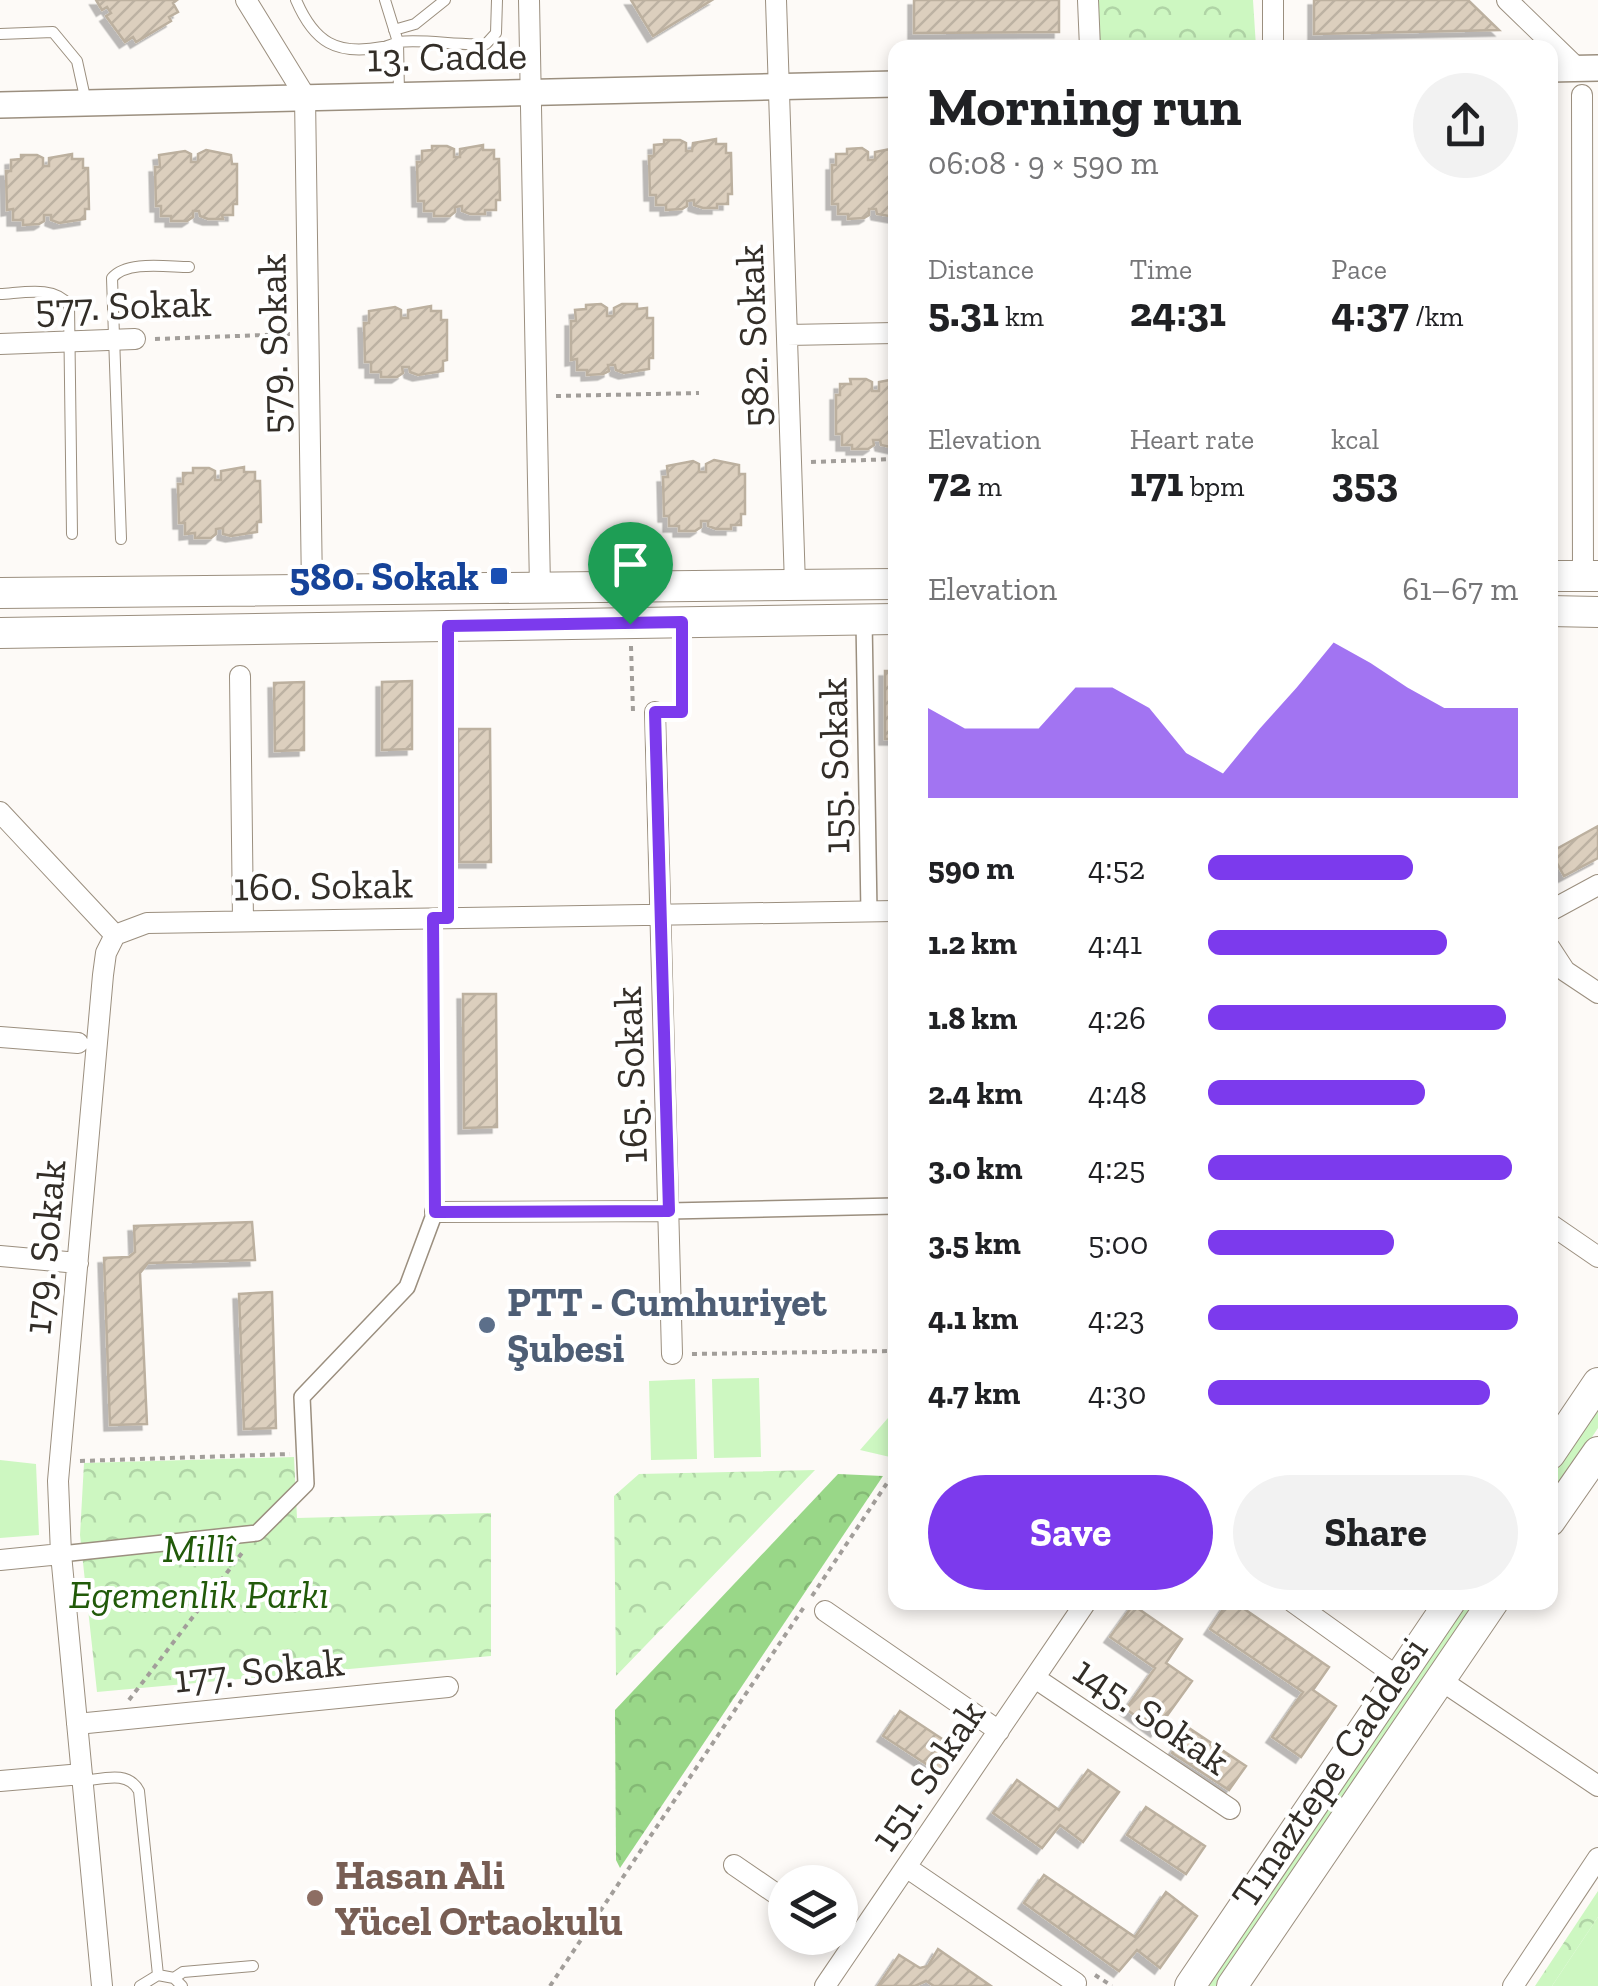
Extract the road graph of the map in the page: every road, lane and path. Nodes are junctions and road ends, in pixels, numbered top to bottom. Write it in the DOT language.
graph roads {
  1 [pos="246,0"];
  2 [pos="296,0"];
  3 [pos="385,0"];
  4 [pos="445,0"];
  5 [pos="498,0"];
  6 [pos="529,0"];
  7 [pos="776,0"];
  8 [pos="1088,0"];
  9 [pos="1273,0"];
  10 [pos="1507,0"];
  11 [pos="394,30"];
  12 [pos="0,34"];
  13 [pos="1090,40"];
  14 [pos="1273,40"];
  15 [pos="1555,40"];
  16 [pos="398,42"];
  17 [pos="1558,43"];
  18 [pos="1588,68"];
  19 [pos="1558,69"];
  20 [pos="888,84"];
  21 [pos="780,86"];
  22 [pos="530,92"];
  23 [pos="399,94"];
  24 [pos="305,96"];
  25 [pos="1582,96"];
  26 [pos="86,103"];
  27 [pos="0,105"];
  28 [pos="189,267"];
  29 [pos="0,294"];
  30 [pos="888,332"];
  31 [pos="308,334"];
  32 [pos="788,335"];
  33 [pos="125,340"];
  34 [pos="70,342"];
  35 [pos="0,344"];
  36 [pos="699,393"];
  37 [pos="537,396"];
  38 [pos="888,460"];
  39 [pos="791,462"];
  40 [pos="72,534"];
  41 [pos="120,539"];
  42 [pos="1558,576"];
  43 [pos="1591,576"];
  44 [pos="888,584"];
  45 [pos="795,585"];
  46 [pos="540,588"];
  47 [pos="312,590"];
  48 [pos="0,593"];
  49 [pos="1558,611"];
  50 [pos="1598,612"];
  51 [pos="864,620"];
  52 [pos="888,620"];
  53 [pos="682,622"];
  54 [pos="630,624"];
  55 [pos="448,626"];
  56 [pos="0,633"];
  57 [pos="240,676"];
  58 [pos="655,712"];
  59 [pos="0,812"];
  60 [pos="1598,884"];
  61 [pos="1558,906"];
  62 [pos="888,911"];
  63 [pos="870,912"];
  64 [pos="660,915"];
  65 [pos="440,918"];
  66 [pos="243,921"];
  67 [pos="116,936"];
  68 [pos="1558,960"];
  69 [pos="1598,993"];
  70 [pos="0,1037"];
  71 [pos="78,1043"];
  72 [pos="888,1206"];
  73 [pos="669,1211"];
  74 [pos="435,1212"];
  75 [pos="1558,1230"];
  76 [pos="0,1256"];
  77 [pos="1598,1257"];
  78 [pos="78,1263"];
  79 [pos="888,1351"];
  80 [pos="672,1354"];
  81 [pos="1598,1383"];
  82 [pos="1558,1442"];
  83 [pos="1598,1452"];
  84 [pos="304,1454"];
  85 [pos="60,1461"];
  86 [pos="888,1482"];
  87 [pos="1558,1510"];
  88 [pos="257,1534"];
  89 [pos="61,1554"];
  90 [pos="0,1560"];
  91 [pos="1081,1610"];
  92 [pos="1304,1610"];
  93 [pos="1445,1610"];
  94 [pos="1487,1610"];
  95 [pos="825,1611"];
  96 [pos="1035,1678"];
  97 [pos="1399,1678"];
  98 [pos="1439,1679"];
  99 [pos="448,1687"];
  100 [pos="114,1720"];
  101 [pos="77,1724"];
  102 [pos="999,1731"];
  103 [pos="82,1778"];
  104 [pos="0,1781"];
  105 [pos="1598,1786"];
  106 [pos="1230,1810"];
  107 [pos="1598,1858"];
  108 [pos="734,1866"];
  109 [pos="906,1867"];
  110 [pos="768,1889"];
  111 [pos="858,1927"];
  112 [pos="840,1955"];
  113 [pos="252,1966"];
  114 [pos="158,1975"];
  115 [pos="178,1982"];
  116 [pos="1076,1982"];
  117 [pos="102,1985"];
  118 [pos="88,1986"];
  119 [pos="140,1986"];
  120 [pos="550,1986"];
  121 [pos="825,1986"];
  122 [pos="1190,1986"];
  123 [pos="1232,1986"];
  124 [pos="1513,1986"];
  1 -- 24 [label="street"];
  2 -- 16 [label="lane"];
  3 -- 11 [label="lane"];
  4 -- 11 [label="lane"];
  5 -- 16 [label="lane"];
  6 -- 22 [label="street"];
  7 -- 21 [label="street, 582. Sokak"];
  8 -- 13 [label="street"];
  9 -- 14 [label="street"];
  10 -- 15 [label="street"];
  11 -- 16 [label="lane"];
  12 -- 26 [label="lane"];
  16 -- 23 [label="lane"];
  17 -- 18 [label="street"];
  18 -- 19 [label="street"];
  20 -- 21 [label="street, 13. Cadde"];
  21 -- 22 [label="street, 13. Cadde"];
  21 -- 32 [label="street, 582. Sokak"];
  22 -- 23 [label="street, 13. Cadde"];
  22 -- 37 [label="street"];
  23 -- 24 [label="street, 13. Cadde"];
  24 -- 26 [label="street, 13. Cadde"];
  24 -- 31 [label="street, 579. Sokak"];
  25 -- 43 [label="street"];
  26 -- 27 [label="street, 13. Cadde"];
  28 -- 33 [label="lane"];
  29 -- 34 [label="lane"];
  30 -- 32 [label="street"];
  31 -- 33 [label="path, 577. Sokak"];
  31 -- 47 [label="street, 579. Sokak"];
  32 -- 39 [label="street, 582. Sokak"];
  33 -- 34 [label="street, 577. Sokak"];
  33 -- 41 [label="lane"];
  34 -- 35 [label="street, 577. Sokak"];
  34 -- 40 [label="lane"];
  36 -- 37 [label="path"];
  37 -- 46 [label="street"];
  38 -- 39 [label="path"];
  39 -- 45 [label="street, 582. Sokak"];
  42 -- 43 [label="main road"];
  44 -- 45 [label="main road"];
  45 -- 46 [label="main road"];
  46 -- 47 [label="main road"];
  47 -- 48 [label="main road"];
  49 -- 50 [label="main road"];
  51 -- 52 [label="main road"];
  51 -- 53 [label="main road"];
  51 -- 63 [label="street, 155. Sokak"];
  53 -- 54 [label="main road"];
  53 -- 58 [label="path"];
  54 -- 55 [label="main road"];
  54 -- 58 [label="path"];
  55 -- 56 [label="main road"];
  55 -- 65 [label="street"];
  57 -- 66 [label="street"];
  58 -- 64 [label="street, 165. Sokak"];
  59 -- 67 [label="street"];
  60 -- 61 [label="street"];
  62 -- 63 [label="street, 160. Sokak"];
  63 -- 64 [label="street, 160. Sokak"];
  64 -- 65 [label="street, 160. Sokak"];
  64 -- 73 [label="street, 165. Sokak"];
  65 -- 66 [label="street, 160. Sokak"];
  65 -- 74 [label="path"];
  66 -- 67 [label="street, 160. Sokak"];
  67 -- 78 [label="street, 179. Sokak"];
  68 -- 69 [label="street"];
  70 -- 71 [label="street"];
  72 -- 73 [label="street"];
  73 -- 74 [label="street"];
  73 -- 80 [label="street, 165. Sokak"];
  74 -- 84 [label="street"];
  75 -- 77 [label="street"];
  76 -- 78 [label="street"];
  78 -- 85 [label="street, 179. Sokak"];
  79 -- 80 [label="path"];
  81 -- 82 [label="main road"];
  83 -- 87 [label="main road"];
  84 -- 85 [label="path"];
  84 -- 88 [label="street"];
  85 -- 89 [label="street, 179. Sokak"];
  86 -- 120 [label="path"];
  88 -- 89 [label="street"];
  88 -- 100 [label="path"];
  89 -- 90 [label="street"];
  89 -- 101 [label="street, 179. Sokak"];
  91 -- 96 [label="street, 151. Sokak"];
  92 -- 97 [label="street"];
  93 -- 97 [label="main road, Tınaztepe Caddesi"];
  94 -- 98 [label="main road, Tınaztepe Caddesi"];
  95 -- 102 [label="street"];
  96 -- 102 [label="street, 151. Sokak"];
  96 -- 106 [label="street, 145. Sokak"];
  97 -- 122 [label="main road, Tınaztepe Caddesi"];
  98 -- 105 [label="street"];
  98 -- 123 [label="main road, Tınaztepe Caddesi"];
  99 -- 100 [label="street, 177. Sokak"];
  100 -- 101 [label="street, 177. Sokak"];
  101 -- 103 [label="street, 179. Sokak"];
  102 -- 109 [label="street, 151. Sokak"];
  103 -- 104 [label="street"];
  103 -- 114 [label="lane"];
  103 -- 117 [label="street, 179. Sokak"];
  107 -- 124 [label="street"];
  108 -- 110 [label="street"];
  109 -- 111 [label="street, 151. Sokak"];
  109 -- 116 [label="street"];
  112 -- 121 [label="street, 151. Sokak"];
  113 -- 115 [label="lane"];
  114 -- 115 [label="lane"];
  114 -- 119 [label="lane"];
  117 -- 118 [label="street"];
}
